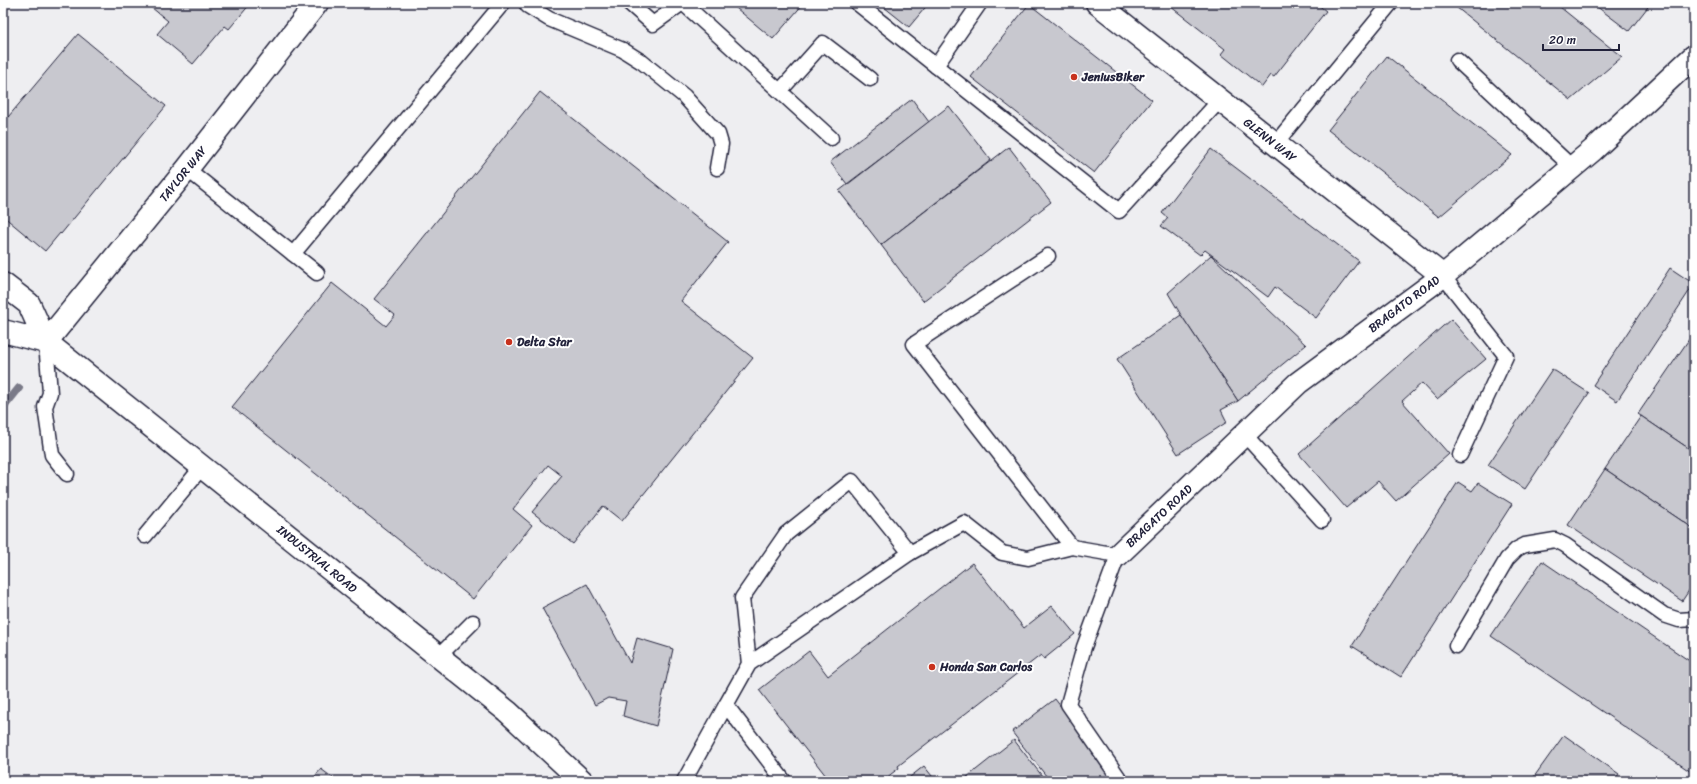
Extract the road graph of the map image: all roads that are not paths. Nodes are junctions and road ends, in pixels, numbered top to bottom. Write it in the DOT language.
graph roads {
  1 [pos="317,3"];
  2 [pos="503,3"];
  3 [pos="526,3"];
  4 [pos="629,3"];
  5 [pos="682,3"];
  6 [pos="857,3"];
  7 [pos="980,3"];
  8 [pos="1097,3"];
  9 [pos="1391,3"];
  10 [pos="1694,56"];
  11 [pos="1457,60"];
  12 [pos="936,66"];
  13 [pos="870,79"];
  14 [pos="780,91"];
  15 [pos="1220,100"];
  16 [pos="831,138"];
  17 [pos="1275,144"];
  18 [pos="1572,167"];
  19 [pos="717,168"];
  20 [pos="187,169"];
  21 [pos="293,254"];
  22 [pos="1048,256"];
  23 [pos="317,274"];
  24 [pos="1442,276"];
  25 [pos="3,284"];
  26 [pos="3,331"];
  27 [pos="46,342"];
  28 [pos="1245,435"];
  29 [pos="1460,455"];
  30 [pos="202,467"];
  31 [pos="68,474"];
  32 [pos="1322,520"];
  33 [pos="145,536"];
  34 [pos="1072,547"];
  35 [pos="910,553"];
  36 [pos="1118,555"];
  37 [pos="1694,619"];
  38 [pos="473,622"];
  39 [pos="1456,646"];
  40 [pos="439,656"];
  41 [pos="749,664"];
  42 [pos="726,705"];
  43 [pos="582,781"];
  44 [pos="684,781"];
  45 [pos="784,781"];
  46 [pos="1121,781"];
  1 -- 20 [label="street, TAYLOR WAY"];
  2 -- 21 [label="lane"];
  3 -- 19 [label="lane"];
  4 -- 5 [label="lane"];
  5 -- 14 [label="lane"];
  6 -- 12 [label="lane"];
  7 -- 12 [label="lane"];
  8 -- 15 [label="street, GLENN WAY"];
  9 -- 17 [label="lane"];
  10 -- 18 [label="street, BRAGATO ROAD"];
  11 -- 18 [label="lane"];
  12 -- 15 [label="lane"];
  13 -- 14 [label="lane"];
  14 -- 16 [label="lane"];
  15 -- 17 [label="street, GLENN WAY"];
  17 -- 24 [label="street, GLENN WAY"];
  18 -- 24 [label="street, BRAGATO ROAD"];
  20 -- 21 [label="lane"];
  20 -- 27 [label="street, TAYLOR WAY"];
  21 -- 23 [label="lane"];
  22 -- 34 [label="lane"];
  24 -- 28 [label="street, BRAGATO ROAD"];
  24 -- 29 [label="lane"];
  25 -- 27 [label="street, INDUSTRIAL ROAD"];
  26 -- 27 [label="street, INDUSTRIAL ROAD"];
  27 -- 30 [label="street, INDUSTRIAL ROAD"];
  27 -- 31 [label="lane"];
  28 -- 32 [label="lane"];
  28 -- 36 [label="street, BRAGATO ROAD"];
  30 -- 33 [label="lane"];
  30 -- 40 [label="street, INDUSTRIAL ROAD"];
  34 -- 35 [label="lane"];
  34 -- 36 [label="lane"];
  35 -- 41 [label="lane"];
  35 -- 41 [label="lane"];
  36 -- 46 [label="lane"];
  37 -- 39 [label="lane"];
  38 -- 40 [label="lane"];
  40 -- 43 [label="street, INDUSTRIAL ROAD"];
  41 -- 42 [label="lane"];
  42 -- 44 [label="lane"];
  42 -- 45 [label="lane"];
}
